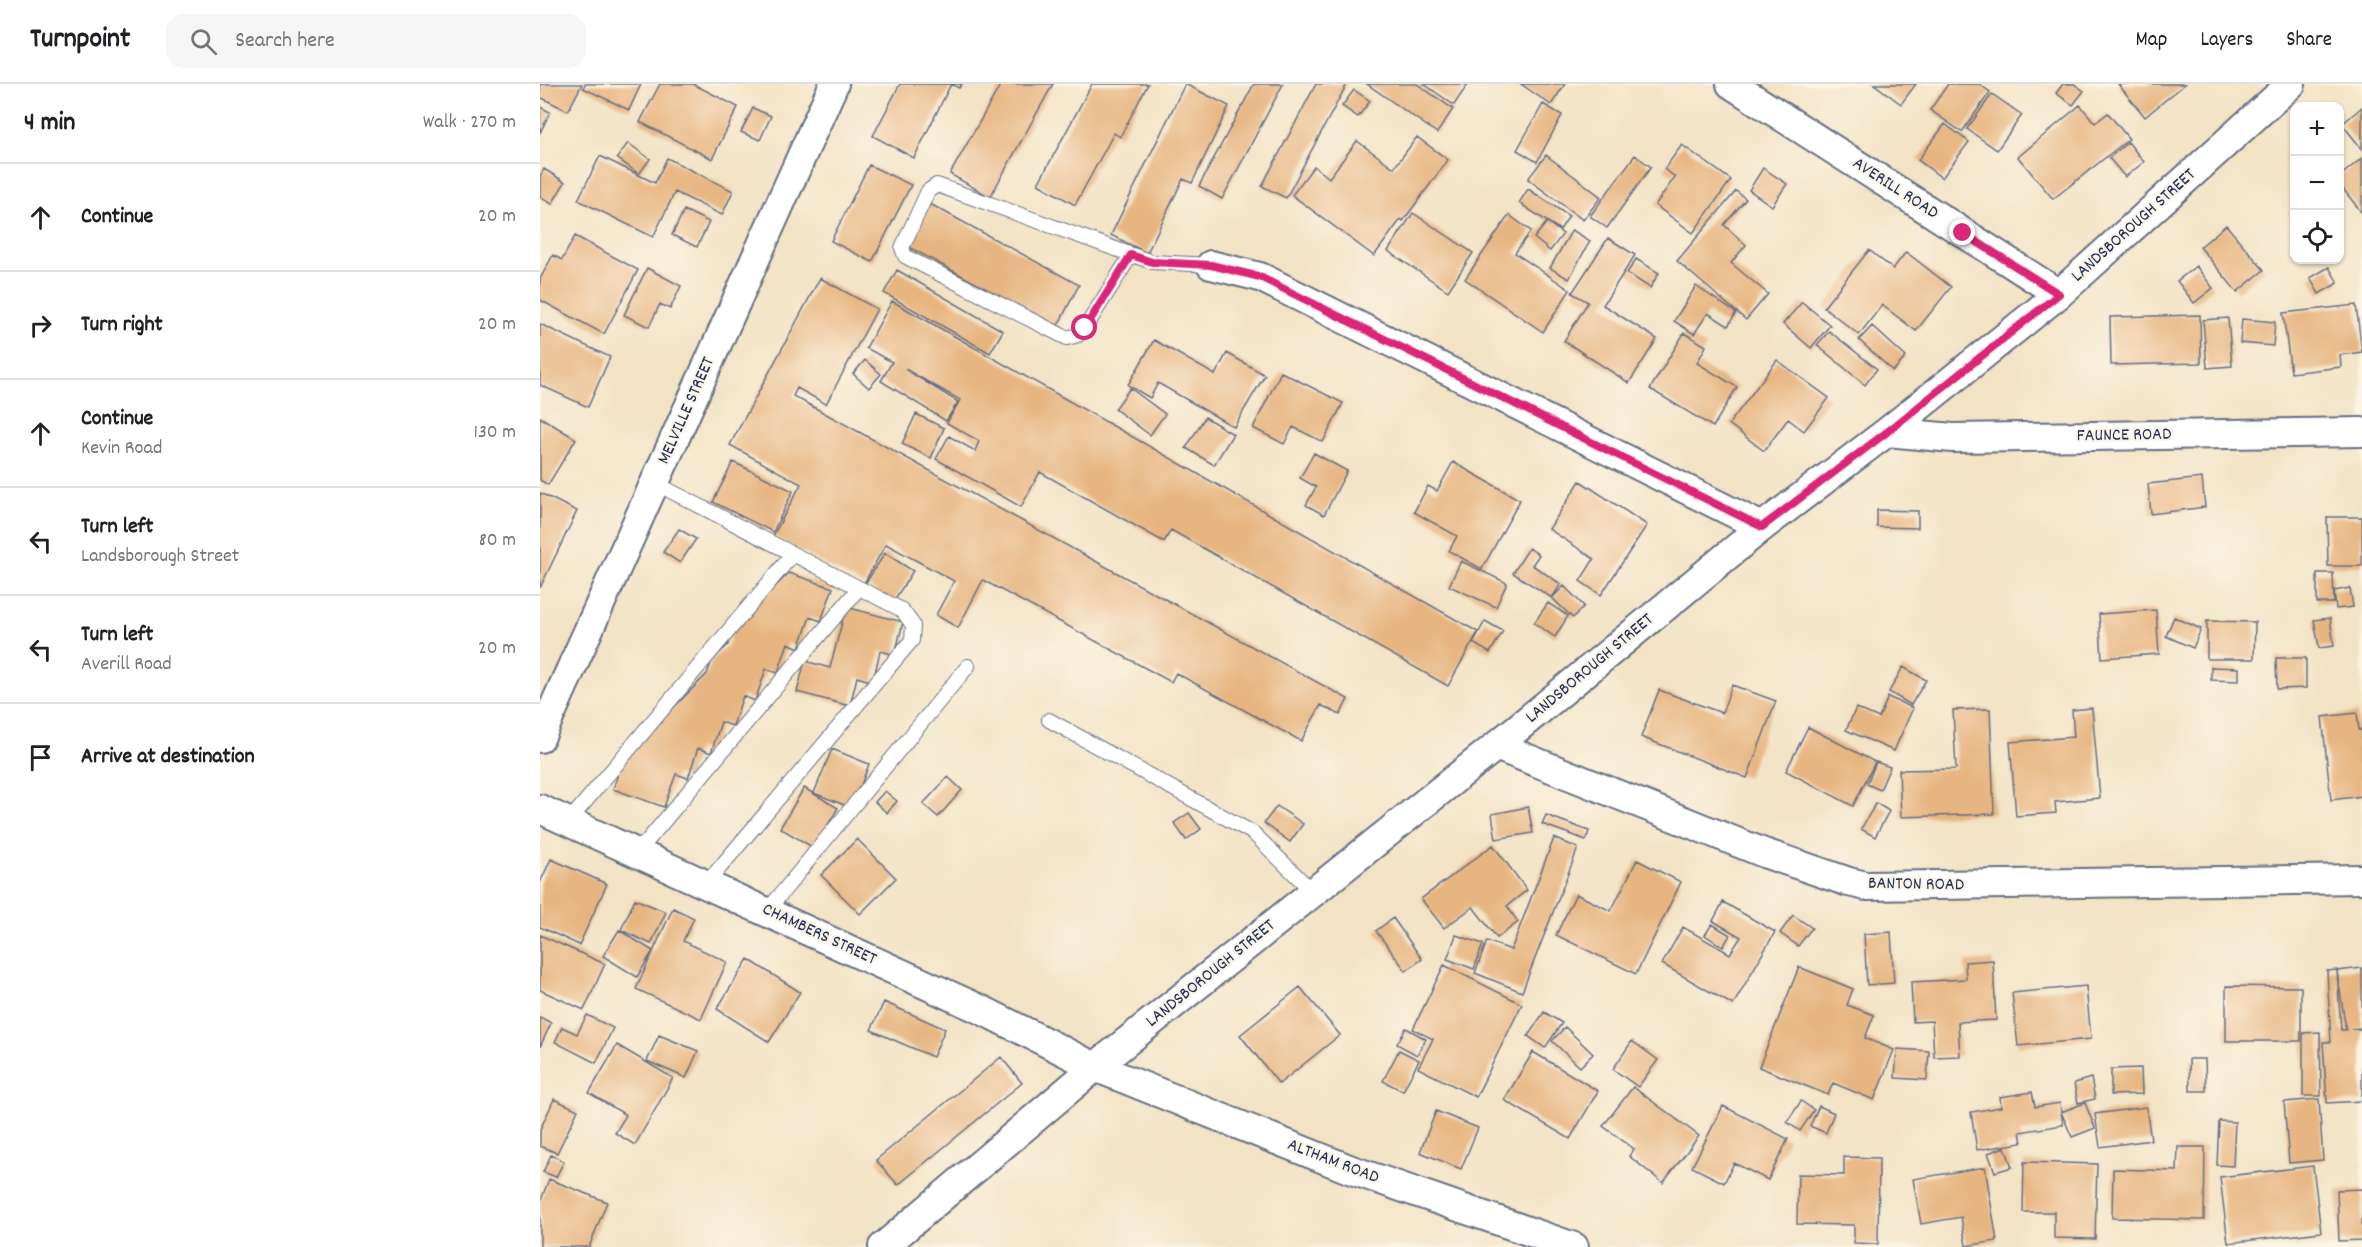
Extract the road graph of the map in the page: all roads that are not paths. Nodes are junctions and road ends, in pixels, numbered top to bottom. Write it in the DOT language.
graph roads {
  1 [pos="834,84"];
  2 [pos="1731,84"];
  3 [pos="2291,84"];
  4 [pos="1131,255"];
  5 [pos="1211,265"];
  6 [pos="2059,294"];
  7 [pos="1887,432"];
  8 [pos="2362,432"];
  9 [pos="655,483"];
  10 [pos="1762,527"];
  11 [pos="794,554"];
  12 [pos="859,588"];
  13 [pos="968,666"];
  14 [pos="1049,720"];
  15 [pos="540,738"];
  16 [pos="1496,746"];
  17 [pos="540,809"];
  18 [pos="569,821"];
  19 [pos="638,852"];
  20 [pos="2362,879"];
  21 [pos="706,884"];
  22 [pos="1313,892"];
  23 [pos="767,911"];
  24 [pos="1095,1067"];
  25 [pos="883,1247"];
  26 [pos="1574,1247"];
  1 -- 9 [label="street, MELVILLE STREET"];
  2 -- 6 [label="street, AVERILL ROAD"];
  3 -- 6 [label="street, LANDSBOROUGH STREET"];
  4 -- 4 [label="lane"];
  4 -- 5 [label="lane"];
  5 -- 10 [label="street"];
  6 -- 7 [label="street, LANDSBOROUGH STREET"];
  7 -- 8 [label="street, FAUNCE ROAD"];
  7 -- 10 [label="street, LANDSBOROUGH STREET"];
  9 -- 11 [label="lane"];
  9 -- 15 [label="street, MELVILLE STREET"];
  10 -- 16 [label="street, LANDSBOROUGH STREET"];
  11 -- 12 [label="lane"];
  11 -- 18 [label="lane"];
  12 -- 19 [label="lane"];
  12 -- 21 [label="lane"];
  13 -- 23 [label="lane"];
  14 -- 22 [label="lane"];
  16 -- 20 [label="street, BANTON ROAD"];
  16 -- 22 [label="street, LANDSBOROUGH STREET"];
  17 -- 18 [label="street, CHAMBERS STREET"];
  18 -- 19 [label="street, CHAMBERS STREET"];
  19 -- 21 [label="street, CHAMBERS STREET"];
  21 -- 23 [label="street, CHAMBERS STREET"];
  22 -- 24 [label="street, LANDSBOROUGH STREET"];
  23 -- 24 [label="street, CHAMBERS STREET"];
  24 -- 25 [label="street, LANDSBOROUGH STREET"];
  24 -- 26 [label="street, ALTHAM ROAD"];
}
